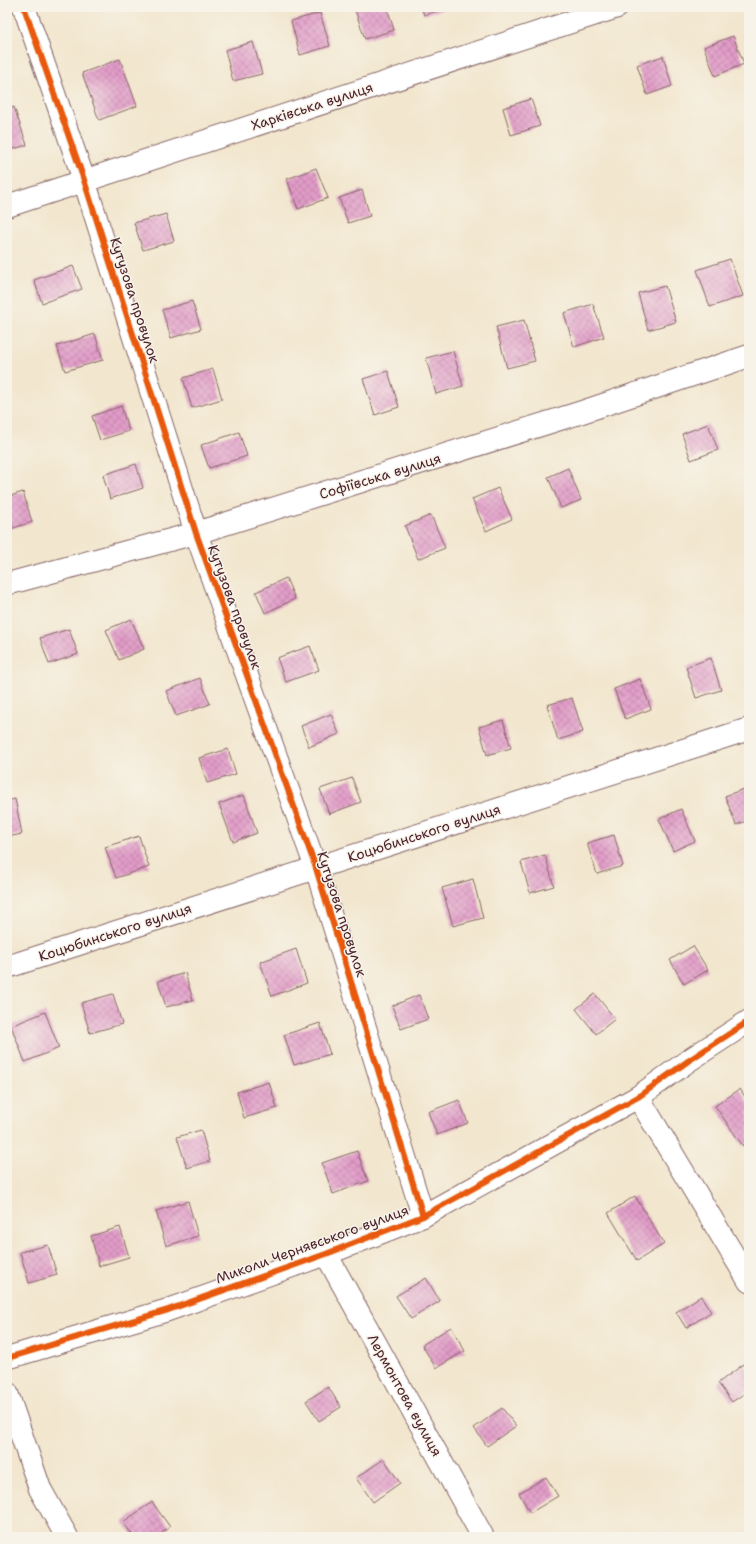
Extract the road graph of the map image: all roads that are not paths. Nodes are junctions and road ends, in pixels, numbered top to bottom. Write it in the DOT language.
graph roads {
  1 [pos="24,7"];
  2 [pos="616,7"];
  3 [pos="84,180"];
  4 [pos="7,206"];
  5 [pos="749,356"];
  6 [pos="196,533"];
  7 [pos="7,584"];
  8 [pos="749,729"];
  9 [pos="316,868"];
  10 [pos="7,967"];
  11 [pos="749,1021"];
  12 [pos="638,1097"];
  13 [pos="423,1216"];
  14 [pos="326,1254"];
  15 [pos="749,1281"];
  16 [pos="7,1358"];
  17 [pos="7,1393"];
  18 [pos="67,1537"];
  19 [pos="483,1537"];
  1 -- 3 [label="street, Кутузова провулок"];
  2 -- 3 [label="street, Харківська вулиця"];
  3 -- 4 [label="street, Харківська вулиця"];
  3 -- 6 [label="street, Кутузова провулок"];
  5 -- 6 [label="street, Софіївська вулиця"];
  6 -- 7 [label="street, Софіївська вулиця"];
  6 -- 9 [label="street, Кутузова провулок"];
  8 -- 9 [label="street, Коцюбинського вулиця"];
  9 -- 10 [label="street, Коцюбинського вулиця"];
  9 -- 13 [label="street, Кутузова провулок"];
  11 -- 12 [label="street, Миколи Чернявського вулиця"];
  12 -- 13 [label="street, Миколи Чернявського вулиця"];
  12 -- 15 [label="street"];
  13 -- 14 [label="street, Миколи Чернявського вулиця"];
  14 -- 16 [label="street, Миколи Чернявського вулиця"];
  14 -- 19 [label="street, Лермонтова вулиця"];
  17 -- 18 [label="street"];
}
